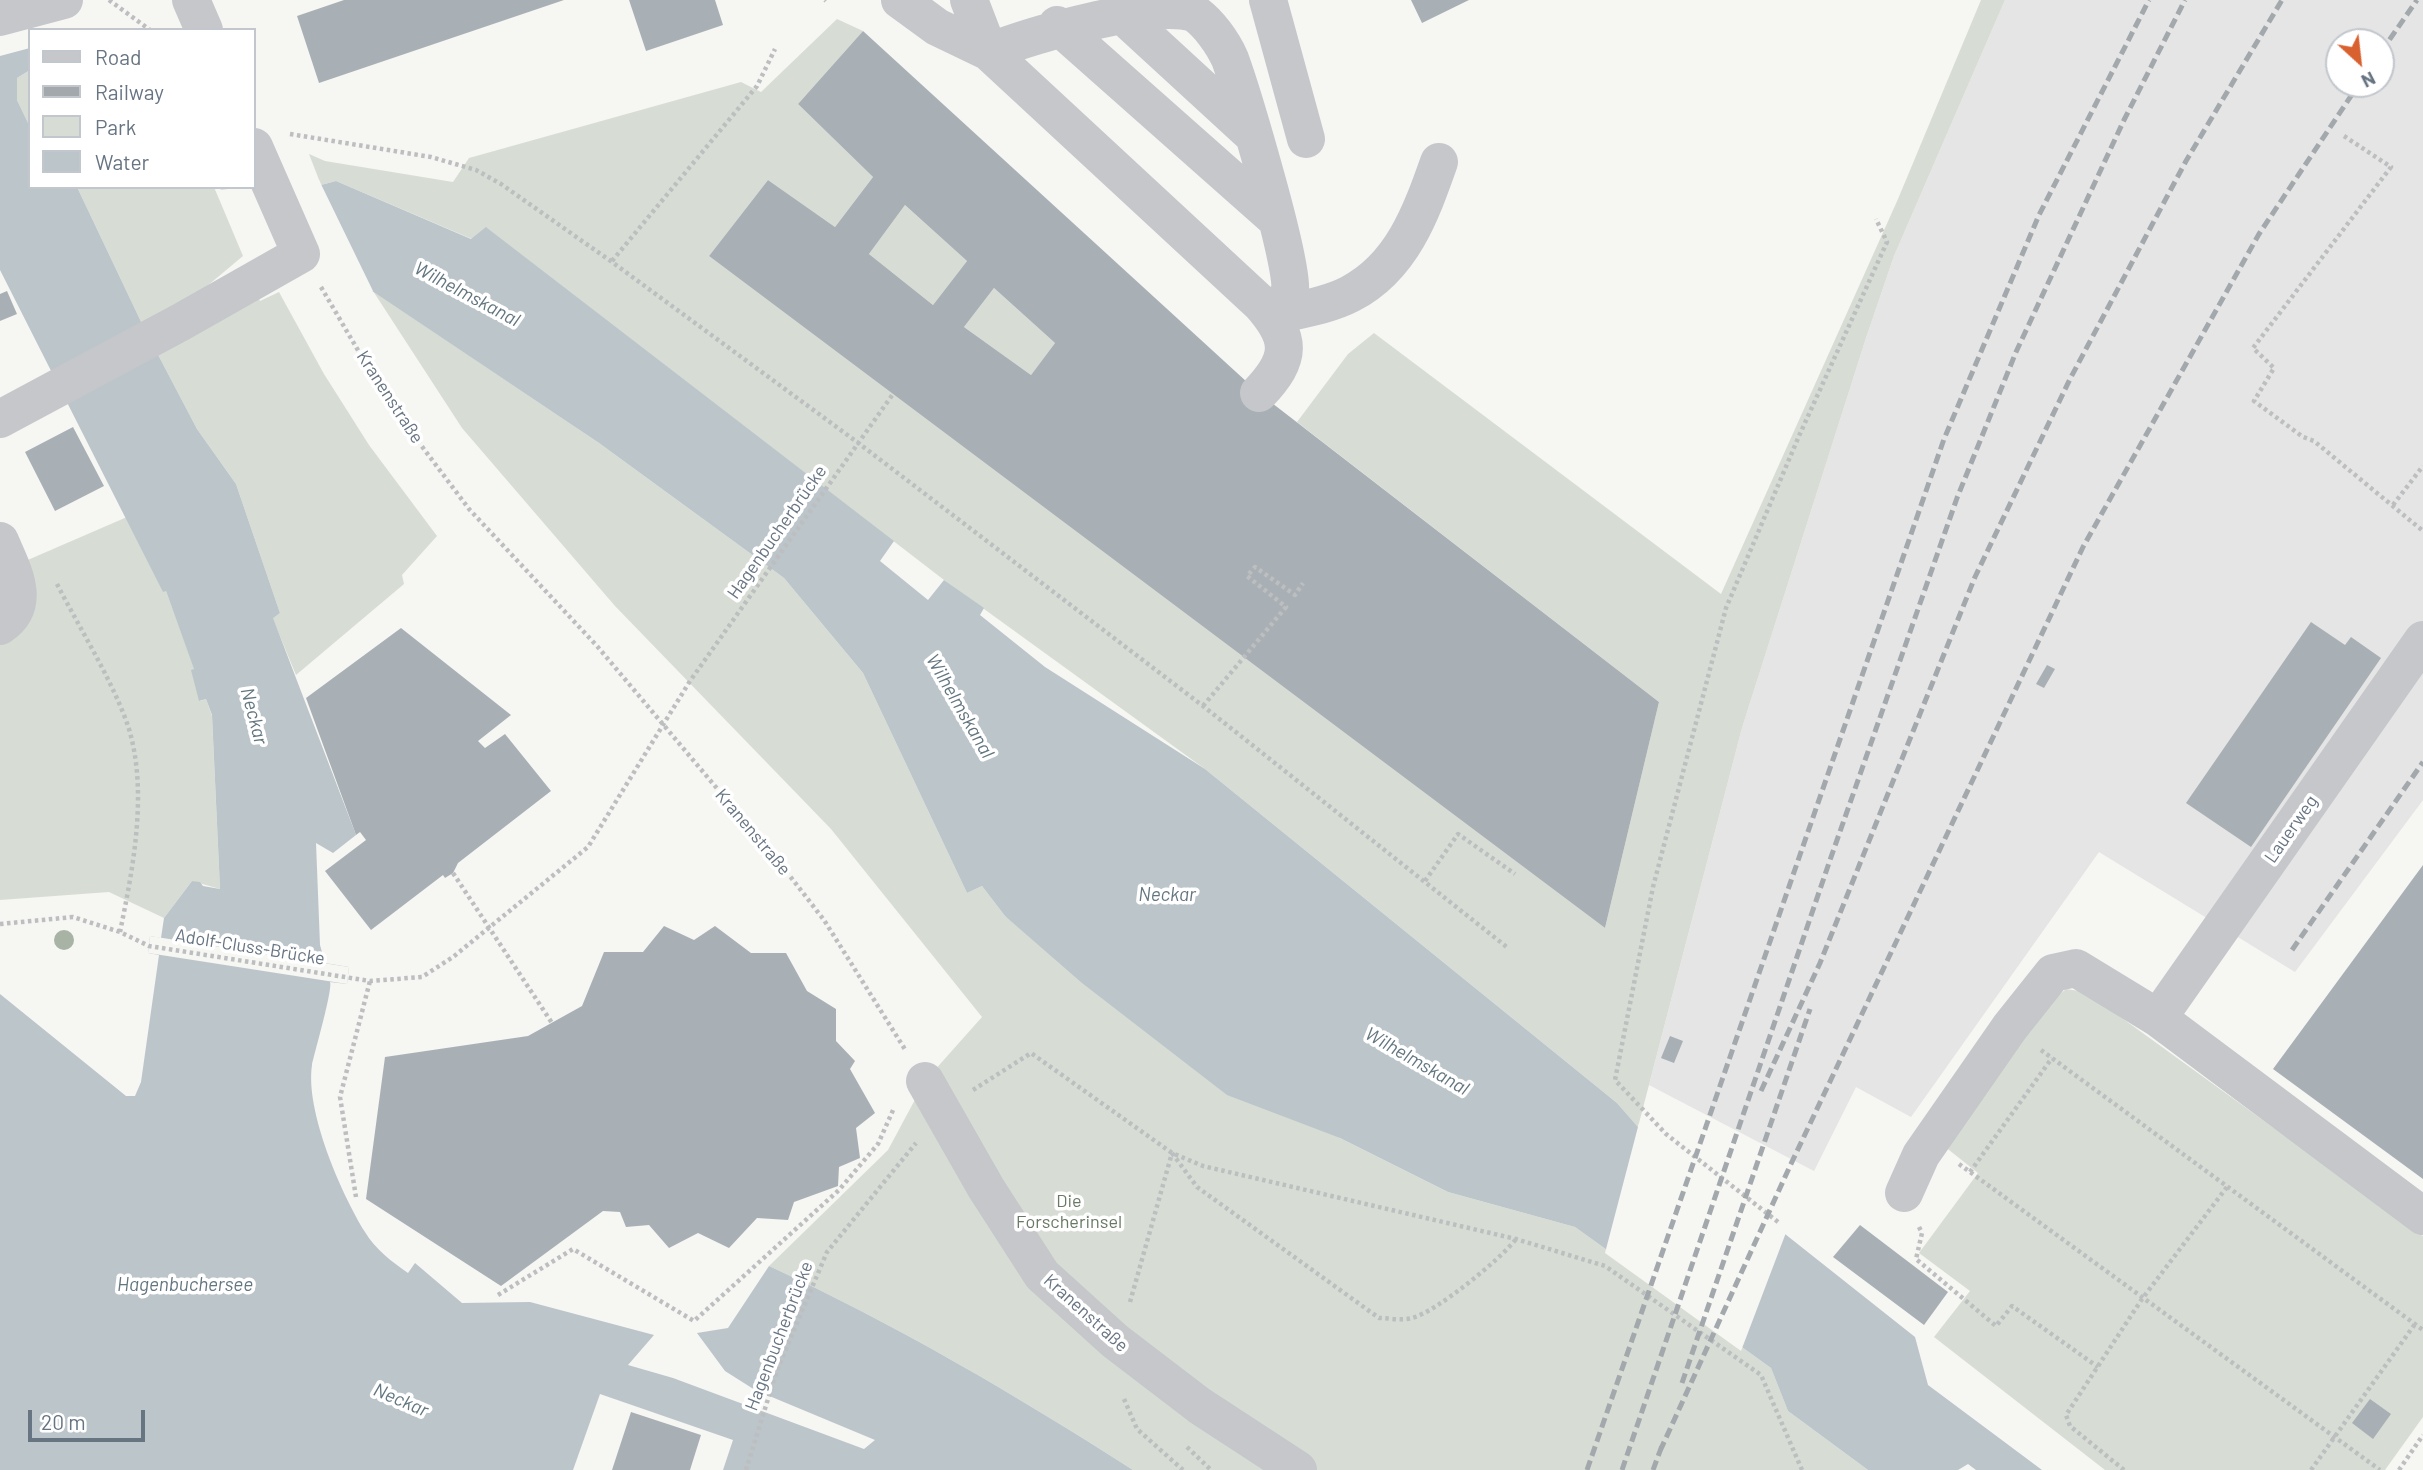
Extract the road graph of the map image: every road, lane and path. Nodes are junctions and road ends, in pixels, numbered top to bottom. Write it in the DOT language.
graph roads {
  1 [pos="64,0"];
  2 [pos="109,0"];
  3 [pos="191,0"];
  4 [pos="900,0"];
  5 [pos="969,0"];
  6 [pos="1268,0"];
  7 [pos="0,17"];
  8 [pos="1057,25"];
  9 [pos="147,28"];
  10 [pos="203,28"];
  11 [pos="775,48"];
  12 [pos="989,51"];
  13 [pos="2344,136"];
  14 [pos="1306,139"];
  15 [pos="266,140"];
  16 [pos="1439,162"];
  17 [pos="1275,218"];
  18 [pos="1876,219"];
  19 [pos="301,254"];
  20 [pos="612,261"];
  21 [pos="1272,316"];
  22 [pos="1259,393"];
  23 [pos="893,394"];
  24 [pos="0,418"];
  25 [pos="857,442"];
  26 [pos="2423,466"];
  27 [pos="2393,505"];
  28 [pos="2423,531"];
  29 [pos="0,541"];
  30 [pos="55,579"];
  31 [pos="1303,583"];
  32 [pos="0,626"];
  33 [pos="2423,640"];
  34 [pos="1203,706"];
  35 [pos="663,724"];
  36 [pos="453,873"];
  37 [pos="1514,874"];
  38 [pos="1425,881"];
  39 [pos="0,924"];
  40 [pos="490,928"];
  41 [pos="120,932"];
  42 [pos="1508,948"];
  43 [pos="370,981"];
  44 [pos="2158,1018"];
  45 [pos="552,1023"];
  46 [pos="2010,1027"];
  47 [pos="2052,1058"];
  48 [pos="922,1096"];
  49 [pos="1930,1142"];
  50 [pos="1172,1153"];
  51 [pos="1970,1172"];
  52 [pos="2227,1187"];
  53 [pos="1904,1193"];
  54 [pos="356,1196"];
  55 [pos="2423,1216"];
  56 [pos="1779,1222"];
  57 [pos="1516,1239"];
  58 [pos="498,1295"];
  59 [pos="2142,1299"];
  60 [pos="2415,1324"];
  61 [pos="2423,1330"];
  62 [pos="1118,1343"];
  63 [pos="2098,1367"];
  64 [pos="1121,1391"];
  65 [pos="2423,1435"];
  66 [pos="2334,1437"];
  67 [pos="746,1470"];
  68 [pos="1183,1470"];
  69 [pos="1298,1470"];
  70 [pos="1802,1470"];
  71 [pos="2124,1470"];
  72 [pos="2311,1470"];
  73 [pos="2380,1470"];
  74 [pos="2399,1470"];
  1 -- 7 [label="street"];
  2 -- 9 [label="path"];
  3 -- 10 [label="street"];
  4 -- 12 [label="street"];
  5 -- 12 [label="street"];
  6 -- 14 [label="street"];
  8 -- 12 [label="street"];
  8 -- 17 [label="street"];
  8 -- 17 [label="street"];
  11 -- 20 [label="path"];
  12 -- 21 [label="street"];
  13 -- 27 [label="path"];
  15 -- 19 [label="street"];
  15 -- 20 [label="path"];
  16 -- 21 [label="street"];
  17 -- 21 [label="street"];
  18 -- 56 [label="path"];
  19 -- 24 [label="street"];
  19 -- 35 [label="path, Kranenstraße"];
  20 -- 25 [label="path"];
  21 -- 22 [label="street"];
  23 -- 25 [label="path, Hagenbucherbrücke"];
  25 -- 34 [label="path"];
  25 -- 35 [label="path, Hagenbucherbrücke"];
  26 -- 27 [label="path"];
  27 -- 28 [label="path"];
  29 -- 32 [label="street"];
  30 -- 41 [label="path"];
  31 -- 34 [label="path"];
  33 -- 44 [label="street, Lauerweg"];
  34 -- 38 [label="path"];
  35 -- 40 [label="path, Hagenbucherbrücke"];
  35 -- 48 [label="path, Kranenstraße"];
  36 -- 40 [label="path"];
  37 -- 38 [label="path"];
  38 -- 42 [label="path"];
  39 -- 41 [label="path, Adolf-Cluss-Brücke"];
  40 -- 43 [label="path, Adolf-Cluss-Brücke"];
  40 -- 45 [label="path"];
  41 -- 43 [label="path, Adolf-Cluss-Brücke"];
  43 -- 54 [label="path"];
  44 -- 46 [label="street"];
  44 -- 55 [label="street"];
  46 -- 47 [label="path"];
  46 -- 49 [label="street"];
  47 -- 51 [label="path"];
  47 -- 52 [label="path"];
  48 -- 50 [label="path, Hagenbucherbrücke"];
  48 -- 58 [label="path"];
  48 -- 62 [label="street, Kranenstraße"];
  48 -- 67 [label="path, Hagenbucherbrücke"];
  49 -- 51 [label="path"];
  49 -- 53 [label="street"];
  50 -- 57 [label="path"];
  50 -- 57 [label="path"];
  50 -- 62 [label="path"];
  51 -- 59 [label="path"];
  52 -- 59 [label="path"];
  52 -- 60 [label="path"];
  53 -- 63 [label="path"];
  57 -- 70 [label="path"];
  59 -- 63 [label="path"];
  59 -- 66 [label="path"];
  60 -- 61 [label="path"];
  60 -- 66 [label="path"];
  62 -- 69 [label="street, Kranenstraße"];
  63 -- 71 [label="path"];
  64 -- 68 [label="path"];
  65 -- 74 [label="path"];
  66 -- 72 [label="path"];
  66 -- 73 [label="path"];
}
